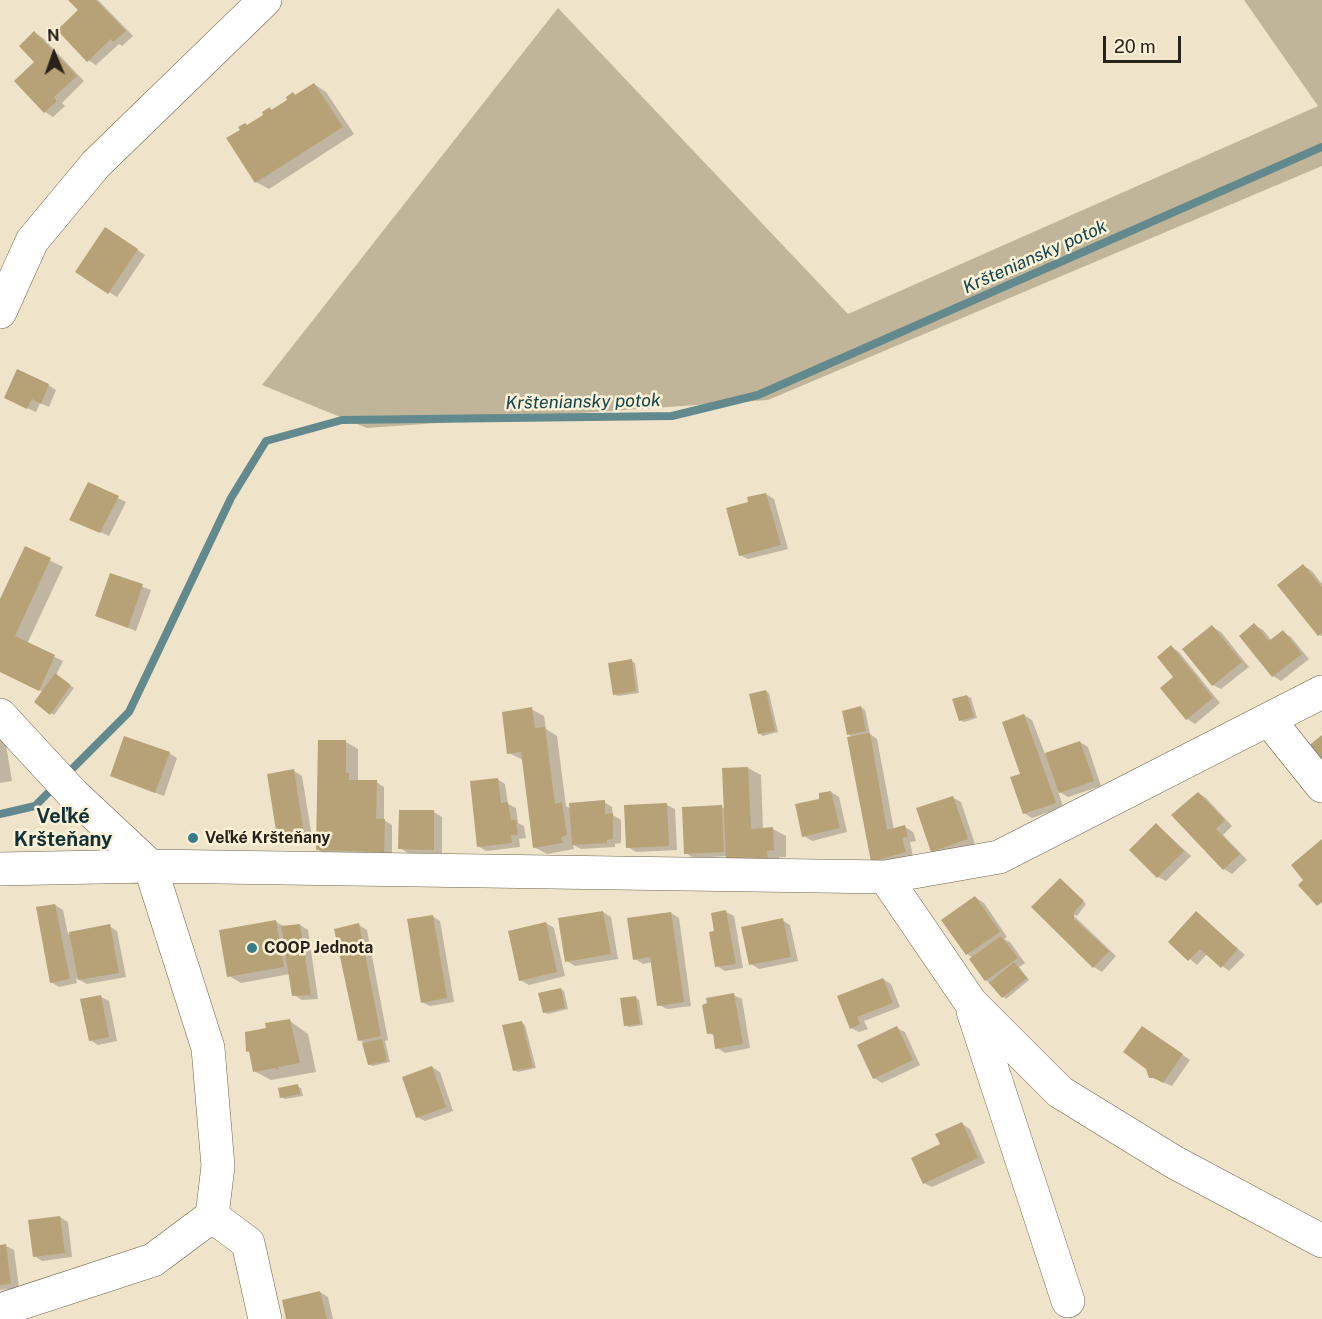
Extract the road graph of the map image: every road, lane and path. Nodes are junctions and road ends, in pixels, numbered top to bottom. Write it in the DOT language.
graph roads {
  1 [pos="265,0"];
  2 [pos="0,312"];
  3 [pos="1322,692"];
  4 [pos="0,716"];
  5 [pos="1269,720"];
  6 [pos="1322,786"];
  7 [pos="150,866"];
  8 [pos="0,869"];
  9 [pos="885,877"];
  10 [pos="970,1004"];
  11 [pos="212,1216"];
  12 [pos="1322,1241"];
  13 [pos="1068,1300"];
  14 [pos="0,1310"];
  15 [pos="265,1319"];
  1 -- 2 [label="street"];
  3 -- 5 [label="street"];
  4 -- 7 [label="street"];
  5 -- 6 [label="street"];
  5 -- 9 [label="street"];
  7 -- 8 [label="street"];
  7 -- 9 [label="street"];
  7 -- 11 [label="street"];
  9 -- 10 [label="street"];
  10 -- 12 [label="street"];
  10 -- 13 [label="street"];
  11 -- 14 [label="street"];
  11 -- 15 [label="street"];
}
